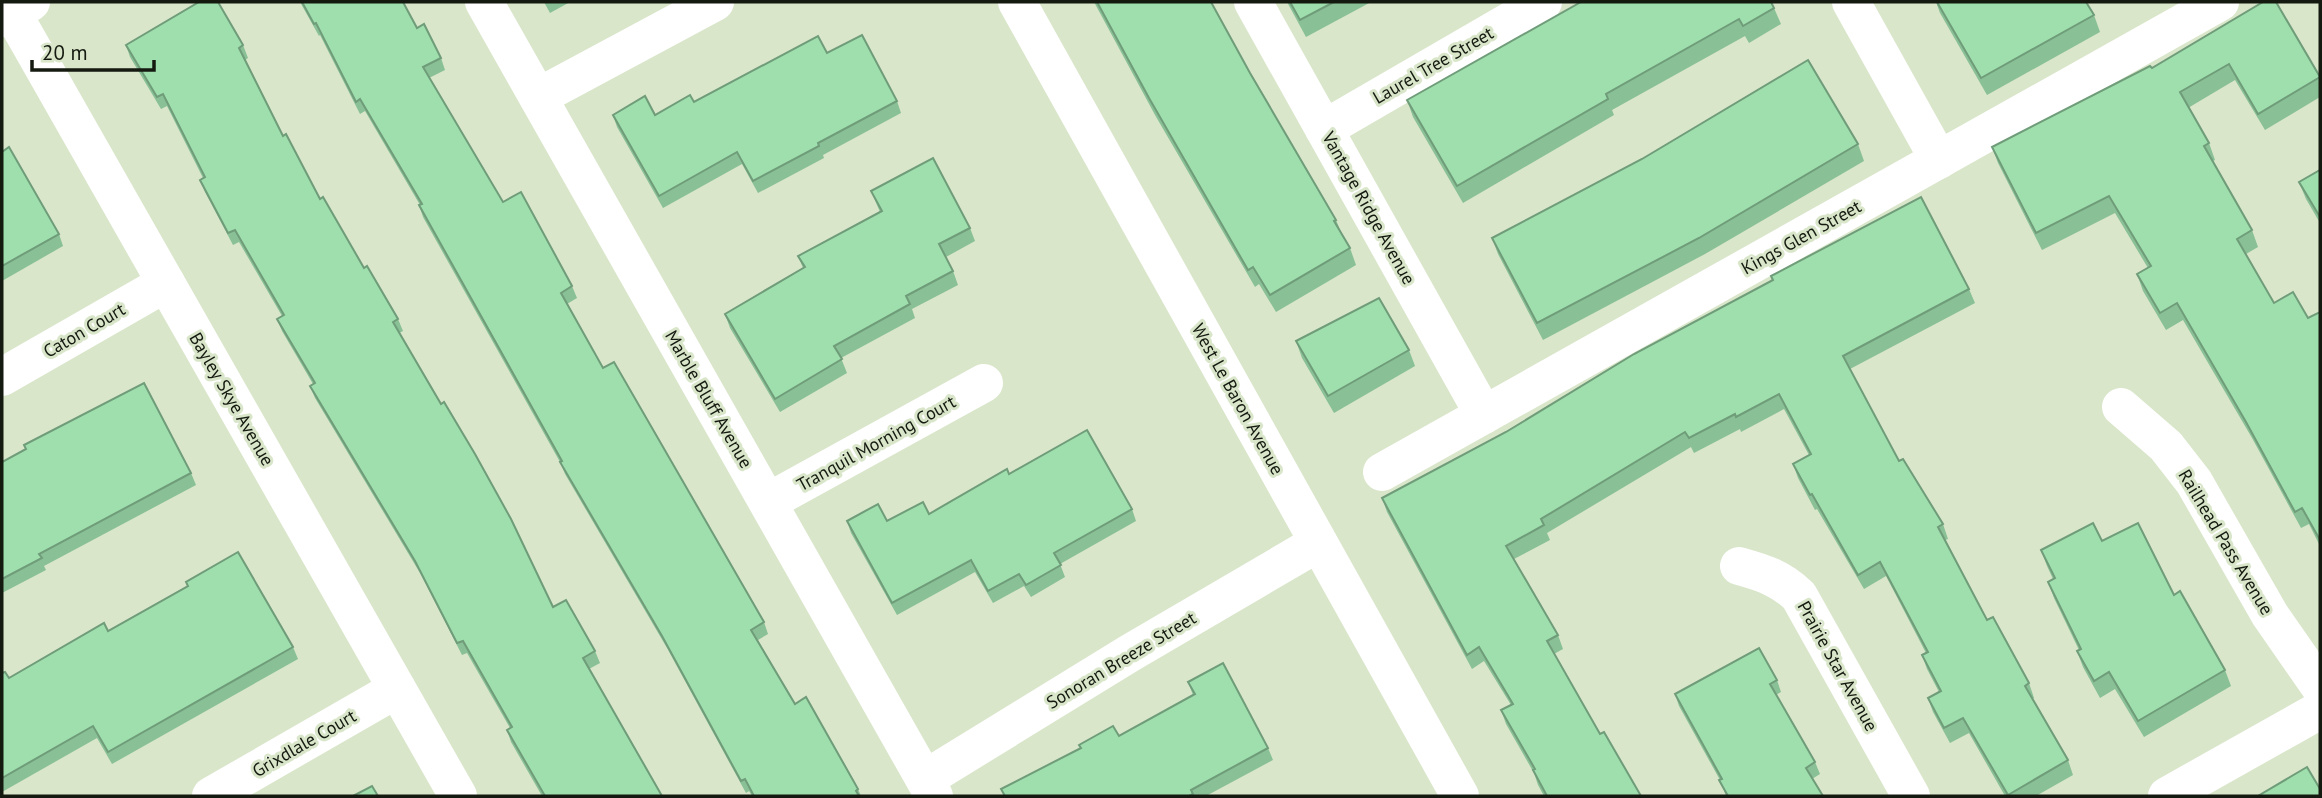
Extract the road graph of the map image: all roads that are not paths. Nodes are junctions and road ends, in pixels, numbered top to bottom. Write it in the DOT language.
graph roads {
  1 [pos="484,2"];
  2 [pos="715,2"];
  3 [pos="1017,2"];
  4 [pos="1253,2"];
  5 [pos="1543,2"];
  6 [pos="1851,2"];
  7 [pos="2220,2"];
  8 [pos="13,8"];
  9 [pos="2165,15"];
  10 [pos="538,97"];
  11 [pos="1324,129"];
  12 [pos="1939,159"];
  13 [pos="166,283"];
  14 [pos="2,377"];
  15 [pos="984,383"];
  16 [pos="2121,407"];
  17 [pos="1484,415"];
  18 [pos="1382,472"];
  19 [pos="768,502"];
  20 [pos="1318,543"];
  21 [pos="1739,566"];
  22 [pos="2320,687"];
  23 [pos="397,689"];
  24 [pos="2320,710"];
  25 [pos="929,788"];
  26 [pos="211,796"];
  27 [pos="458,796"];
  28 [pos="1460,796"];
  29 [pos="1911,796"];
  30 [pos="2167,796"];
  1 -- 10 [label="street, Marble Bluff Avenue"];
  2 -- 10 [label="street"];
  3 -- 20 [label="street, West Le Baron Avenue"];
  4 -- 11 [label="street, Vantage Ridge Avenue"];
  5 -- 11 [label="street, Laurel Tree Street"];
  6 -- 12 [label="street"];
  7 -- 9 [label="street, Kings Glen Street"];
  8 -- 13 [label="street, Bayley Skye Avenue"];
  9 -- 12 [label="street, Kings Glen Street"];
  10 -- 19 [label="street, Marble Bluff Avenue"];
  11 -- 17 [label="street, Vantage Ridge Avenue"];
  12 -- 17 [label="street, Kings Glen Street"];
  13 -- 14 [label="street, Caton Court"];
  13 -- 23 [label="street, Bayley Skye Avenue"];
  15 -- 19 [label="street, Tranquil Morning Court"];
  16 -- 22 [label="street, Railhead Pass Avenue"];
  17 -- 18 [label="street, Kings Glen Street"];
  19 -- 25 [label="street, Marble Bluff Avenue"];
  20 -- 25 [label="street, Sonoran Breeze Street"];
  20 -- 28 [label="street, West Le Baron Avenue"];
  21 -- 29 [label="street, Prairie Star Avenue"];
  23 -- 26 [label="street, Grixdlale Court"];
  23 -- 27 [label="street, Bayley Skye Avenue"];
  24 -- 30 [label="street"];
}
